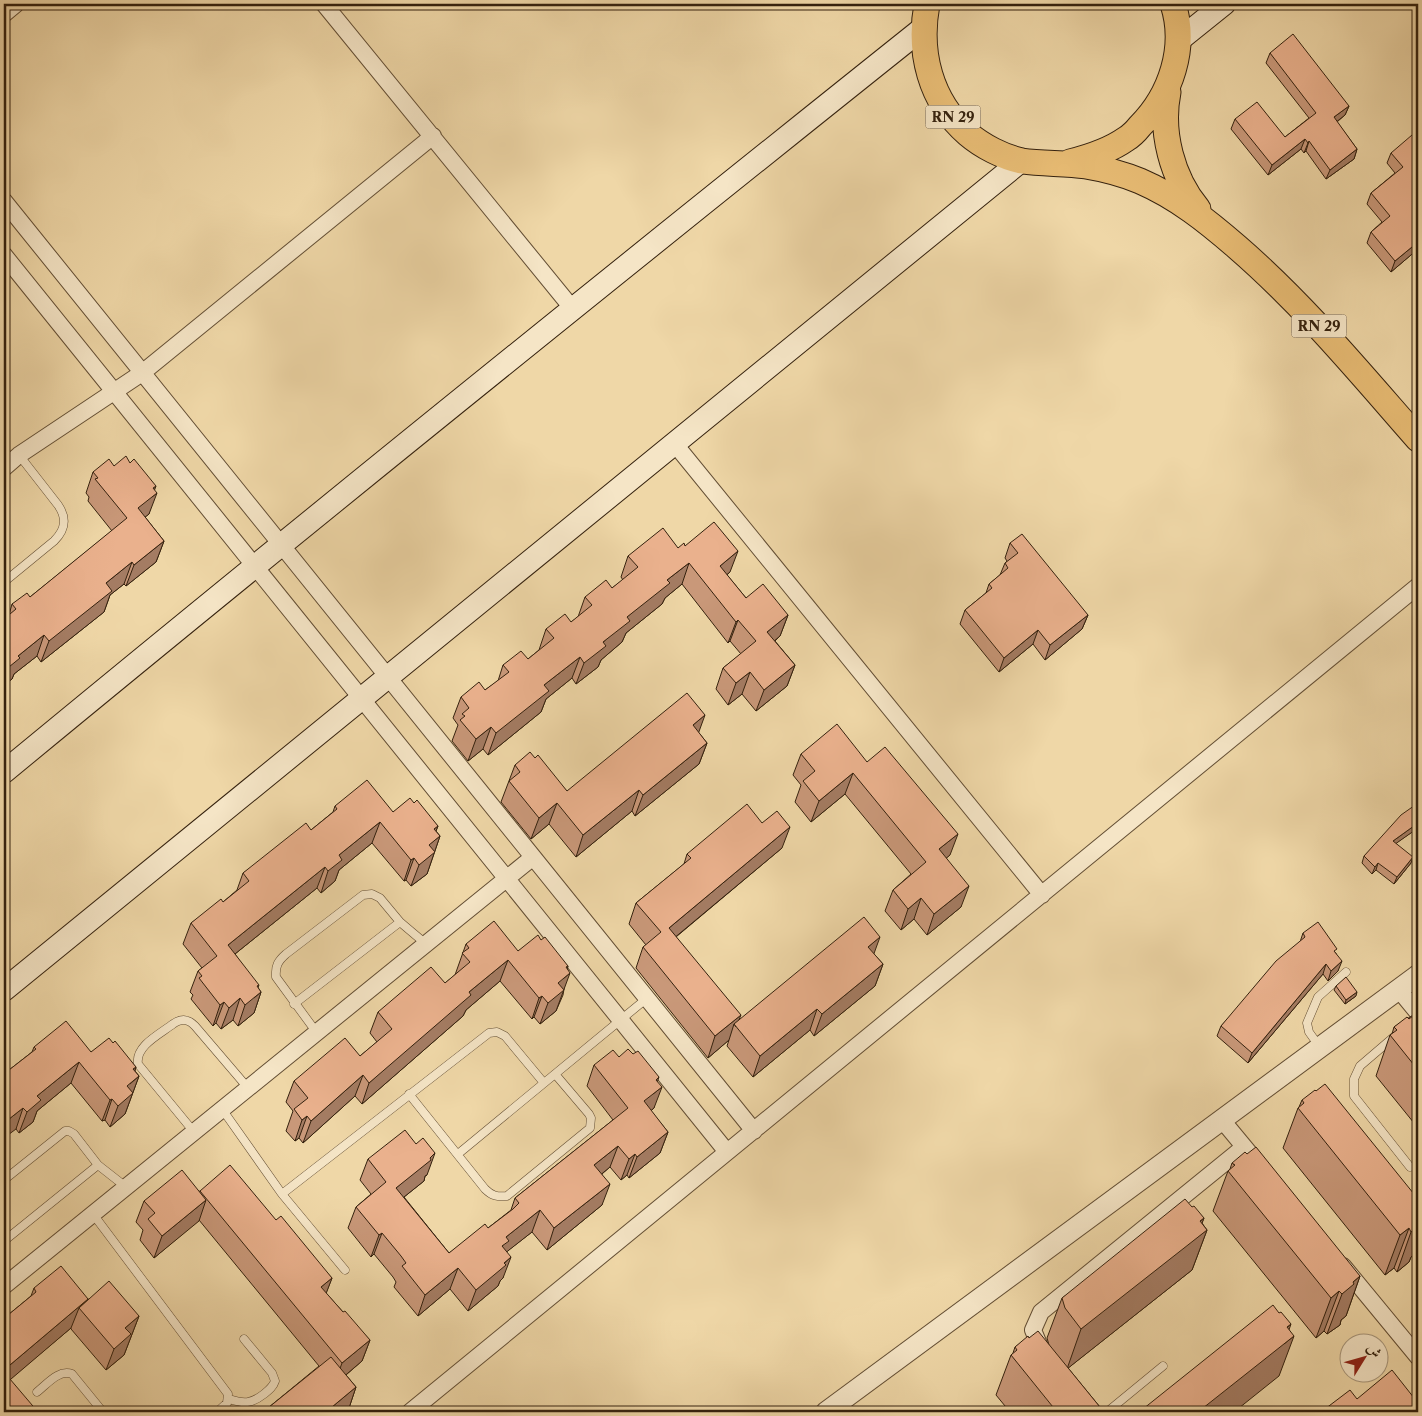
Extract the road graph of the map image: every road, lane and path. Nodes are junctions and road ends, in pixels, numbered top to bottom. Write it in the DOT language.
graph roads {
  1 [pos="16,4"];
  2 [pos="324,4"];
  3 [pos="927,4"];
  4 [pos="1173,4"];
  5 [pos="1224,4"];
  6 [pos="4,14"];
  7 [pos="923,28"];
  8 [pos="1178,41"];
  9 [pos="1170,82"];
  10 [pos="432,136"];
  11 [pos="1021,160"];
  12 [pos="1060,164"];
  13 [pos="4,202"];
  14 [pos="1209,223"];
  15 [pos="4,255"];
  16 [pos="572,308"];
  17 [pos="142,373"];
  18 [pos="113,392"];
  19 [pos="1418,439"];
  20 [pos="674,443"];
  21 [pos="19,455"];
  22 [pos="4,468"];
  23 [pos="280,545"];
  24 [pos="254,566"];
  25 [pos="4,582"];
  26 [pos="1418,586"];
  27 [pos="387,677"];
  28 [pos="361,699"];
  29 [pos="4,772"];
  30 [pos="532,858"];
  31 [pos="506,880"];
  32 [pos="1042,895"];
  33 [pos="400,922"];
  34 [pos="426,944"];
  35 [pos="1346,972"];
  36 [pos="1418,975"];
  37 [pos="4,990"];
  38 [pos="1399,990"];
  39 [pos="646,999"];
  40 [pos="294,1004"];
  41 [pos="1418,1017"];
  42 [pos="1414,1018"];
  43 [pos="619,1020"];
  44 [pos="1403,1030"];
  45 [pos="317,1033"];
  46 [pos="1320,1048"];
  47 [pos="555,1074"];
  48 [pos="544,1083"];
  49 [pos="248,1088"];
  50 [pos="409,1094"];
  51 [pos="222,1109"];
  52 [pos="1222,1120"];
  53 [pos="754,1131"];
  54 [pos="194,1132"];
  55 [pos="1244,1147"];
  56 [pos="727,1152"];
  57 [pos="458,1154"];
  58 [pos="98,1165"];
  59 [pos="1410,1168"];
  60 [pos="1263,1169"];
  61 [pos="4,1180"];
  62 [pos="126,1187"];
  63 [pos="282,1194"];
  64 [pos="93,1214"];
  65 [pos="4,1241"];
  66 [pos="1331,1252"];
  67 [pos="345,1270"];
  68 [pos="4,1286"];
  69 [pos="244,1339"];
  70 [pos="1418,1357"];
  71 [pos="1163,1366"];
  72 [pos="1053,1368"];
  73 [pos="37,1392"];
  74 [pos="229,1398"];
  75 [pos="103,1412"];
  76 [pos="217,1412"];
  77 [pos="410,1412"];
  78 [pos="826,1412"];
  79 [pos="1107,1412"];
  1 -- 6 [label="street"];
  2 -- 10 [label="street"];
  3 -- 7 [label="main road, RN 29"];
  4 -- 8 [label="main road, RN 29"];
  5 -- 8 [label="main road"];
  7 -- 11 [label="main road, RN 29"];
  7 -- 16 [label="main road"];
  8 -- 9 [label="main road, RN 29"];
  9 -- 12 [label="main road, RN 29"];
  9 -- 14 [label="main road, RN 29"];
  10 -- 16 [label="street"];
  10 -- 17 [label="street"];
  11 -- 12 [label="main road, RN 29"];
  11 -- 20 [label="main road"];
  12 -- 14 [label="main road, RN 29"];
  13 -- 17 [label="street"];
  14 -- 19 [label="main road, RN 29"];
  15 -- 18 [label="street"];
  16 -- 23 [label="main road"];
  17 -- 18 [label="street"];
  17 -- 23 [label="street"];
  18 -- 21 [label="street"];
  18 -- 24 [label="street"];
  20 -- 27 [label="main road"];
  20 -- 32 [label="street"];
  21 -- 22 [label="street"];
  21 -- 25 [label="lane"];
  23 -- 24 [label="main road"];
  23 -- 27 [label="street"];
  24 -- 28 [label="street"];
  24 -- 29 [label="main road"];
  26 -- 32 [label="street"];
  27 -- 28 [label="main road"];
  27 -- 30 [label="street"];
  28 -- 31 [label="street"];
  28 -- 37 [label="main road"];
  30 -- 31 [label="street"];
  30 -- 39 [label="street"];
  31 -- 34 [label="street"];
  31 -- 43 [label="street"];
  32 -- 53 [label="street"];
  33 -- 34 [label="lane"];
  33 -- 40 [label="lane"];
  33 -- 40 [label="lane"];
  34 -- 45 [label="street"];
  35 -- 46 [label="lane"];
  36 -- 38 [label="street"];
  38 -- 42 [label="street"];
  38 -- 46 [label="street"];
  39 -- 43 [label="lane"];
  39 -- 53 [label="street"];
  40 -- 45 [label="lane"];
  41 -- 42 [label="lane"];
  43 -- 47 [label="lane"];
  43 -- 56 [label="street"];
  44 -- 59 [label="lane"];
  45 -- 49 [label="street"];
  46 -- 52 [label="street"];
  47 -- 48 [label="lane"];
  47 -- 57 [label="lane"];
  48 -- 50 [label="lane"];
  48 -- 57 [label="lane"];
  49 -- 51 [label="street"];
  49 -- 54 [label="lane"];
  50 -- 57 [label="lane"];
  50 -- 63 [label="lane"];
  51 -- 54 [label="street"];
  51 -- 63 [label="lane"];
  52 -- 55 [label="street"];
  52 -- 78 [label="street"];
  53 -- 56 [label="street"];
  54 -- 62 [label="street"];
  55 -- 60 [label="street"];
  55 -- 72 [label="street"];
  56 -- 77 [label="street"];
  58 -- 61 [label="lane"];
  58 -- 62 [label="lane"];
  58 -- 65 [label="lane"];
  62 -- 64 [label="street"];
  63 -- 67 [label="lane"];
  64 -- 68 [label="street"];
  64 -- 74 [label="lane"];
  66 -- 70 [label="street"];
  69 -- 74 [label="lane"];
  71 -- 79 [label="lane"];
  73 -- 75 [label="lane"];
  74 -- 76 [label="lane"];
}
